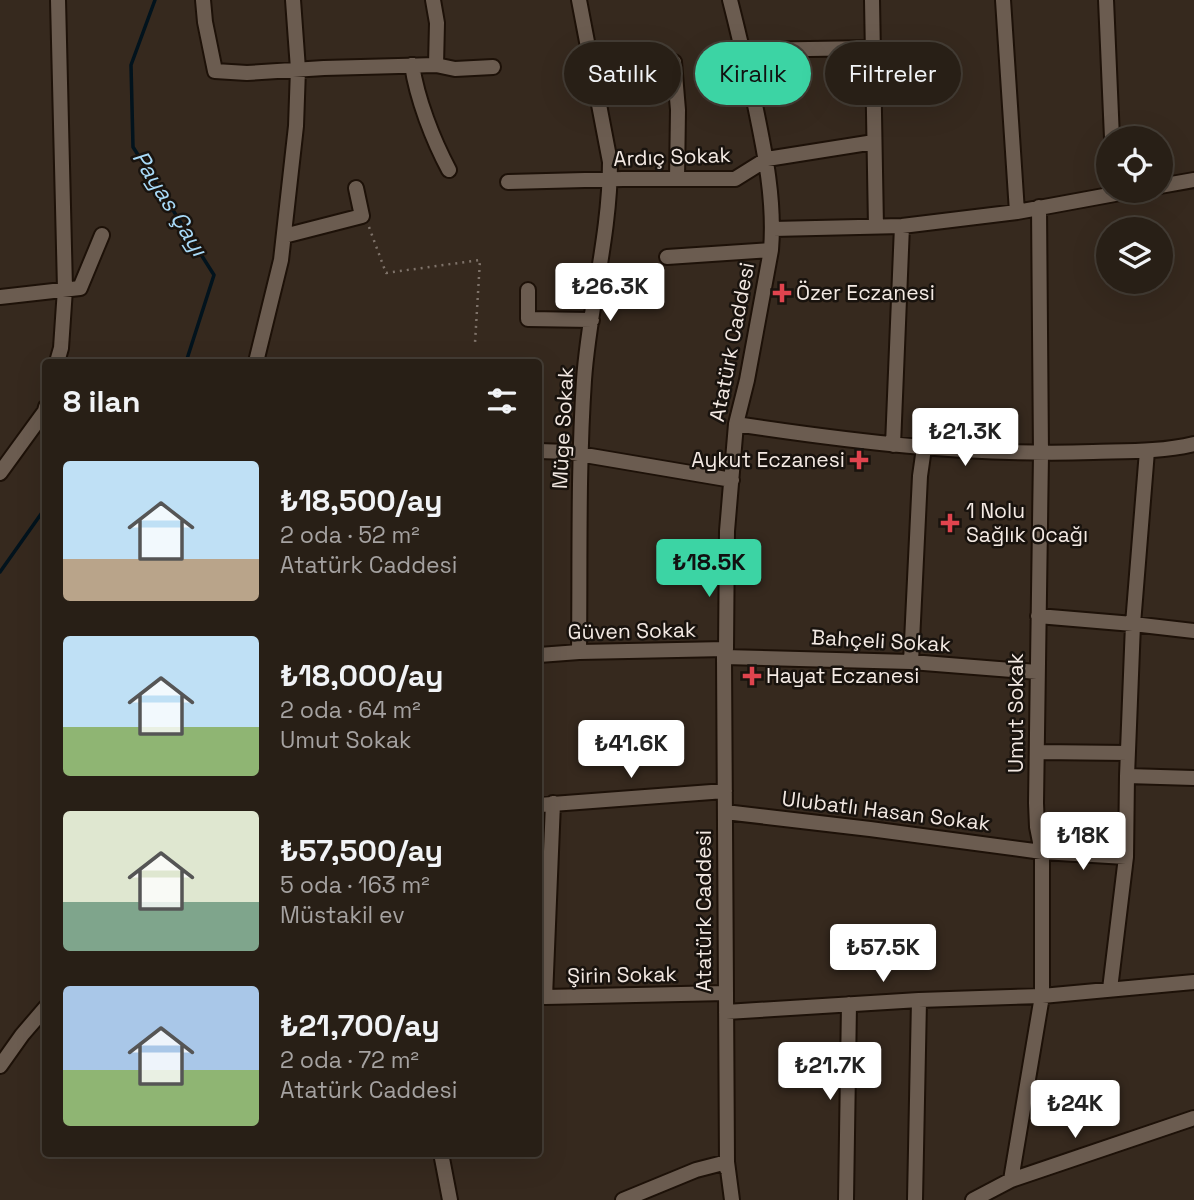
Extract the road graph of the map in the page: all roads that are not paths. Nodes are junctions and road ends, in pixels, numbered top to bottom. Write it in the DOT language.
graph roads {
  1 [pos="58,0"];
  2 [pos="203,0"];
  3 [pos="293,0"];
  4 [pos="433,0"];
  5 [pos="579,0"];
  6 [pos="730,0"];
  7 [pos="872,0"];
  8 [pos="1003,0"];
  9 [pos="1106,0"];
  10 [pos="587,42"];
  11 [pos="741,42"];
  12 [pos="872,42"];
  13 [pos="411,65"];
  14 [pos="436,65"];
  15 [pos="493,67"];
  16 [pos="298,69"];
  17 [pos="598,105"];
  18 [pos="678,105"];
  19 [pos="755,105"];
  20 [pos="873,105"];
  21 [pos="1111,126"];
  22 [pos="874,142"];
  23 [pos="766,159"];
  24 [pos="449,170"];
  25 [pos="677,179"];
  26 [pos="610,180"];
  27 [pos="1194,180"];
  28 [pos="509,182"];
  29 [pos="1173,184"];
  30 [pos="356,188"];
  31 [pos="1096,196"];
  32 [pos="1039,207"];
  33 [pos="1017,212"];
  34 [pos="902,226"];
  35 [pos="876,227"];
  36 [pos="773,229"];
  37 [pos="102,236"];
  38 [pos="284,236"];
  39 [pos="771,250"];
  40 [pos="667,257"];
  41 [pos="65,289"];
  42 [pos="528,290"];
  43 [pos="0,297"];
  44 [pos="592,320"];
  45 [pos="58,359"];
  46 [pos="257,359"];
  47 [pos="42,414"];
  48 [pos="736,424"];
  49 [pos="1194,443"];
  50 [pos="893,445"];
  51 [pos="924,449"];
  52 [pos="542,451"];
  53 [pos="1147,451"];
  54 [pos="580,454"];
  55 [pos="1041,454"];
  56 [pos="0,473"];
  57 [pos="732,480"];
  58 [pos="1038,616"];
  59 [pos="1133,624"];
  60 [pos="1194,631"];
  61 [pos="579,652"];
  62 [pos="725,653"];
  63 [pos="542,655"];
  64 [pos="911,662"];
  65 [pos="1037,672"];
  66 [pos="1038,752"];
  67 [pos="1128,753"];
  68 [pos="1127,776"];
  69 [pos="1194,778"];
  70 [pos="725,791"];
  71 [pos="546,804"];
  72 [pos="725,812"];
  73 [pos="1042,852"];
  74 [pos="1126,857"];
  75 [pos="1194,982"];
  76 [pos="1110,989"];
  77 [pos="726,993"];
  78 [pos="1042,996"];
  79 [pos="919,1000"];
  80 [pos="849,1004"];
  81 [pos="42,1012"];
  82 [pos="726,1012"];
  83 [pos="0,1066"];
  84 [pos="1194,1118"];
  85 [pos="442,1157"];
  86 [pos="727,1162"];
  87 [pos="1011,1180"];
  88 [pos="450,1200"];
  89 [pos="623,1200"];
  90 [pos="730,1200"];
  91 [pos="846,1200"];
  92 [pos="915,1200"];
  93 [pos="973,1200"];
  1 -- 41 [label="street"];
  2 -- 16 [label="street"];
  3 -- 16 [label="street"];
  4 -- 14 [label="street"];
  5 -- 10 [label="street, Müge Sokak"];
  6 -- 11 [label="street, Atatürk Caddesi"];
  7 -- 12 [label="street"];
  8 -- 33 [label="street"];
  9 -- 21 [label="street"];
  13 -- 14 [label="street"];
  13 -- 16 [label="street"];
  13 -- 24 [label="street"];
  14 -- 15 [label="street"];
  16 -- 38 [label="street"];
  17 -- 26 [label="street, Müge Sokak"];
  18 -- 25 [label="street"];
  19 -- 23 [label="street, Atatürk Caddesi"];
  20 -- 22 [label="street"];
  22 -- 23 [label="street, Ardıç Sokak"];
  22 -- 35 [label="street"];
  23 -- 25 [label="street, Ardıç Sokak"];
  23 -- 36 [label="street, Atatürk Caddesi"];
  25 -- 26 [label="street, Ardıç Sokak"];
  26 -- 28 [label="street, Ardıç Sokak"];
  26 -- 44 [label="street, Müge Sokak"];
  27 -- 29 [label="street"];
  30 -- 38 [label="street"];
  31 -- 32 [label="street"];
  32 -- 33 [label="street"];
  32 -- 55 [label="street, Umut Sokak"];
  33 -- 34 [label="street"];
  34 -- 35 [label="street"];
  34 -- 50 [label="street"];
  35 -- 36 [label="street"];
  36 -- 39 [label="street, Atatürk Caddesi"];
  37 -- 41 [label="street"];
  38 -- 46 [label="street"];
  39 -- 40 [label="street"];
  39 -- 48 [label="street, Atatürk Caddesi"];
  41 -- 43 [label="street"];
  41 -- 45 [label="street"];
  42 -- 44 [label="street"];
  44 -- 54 [label="street, Müge Sokak"];
  47 -- 56 [label="street"];
  48 -- 50 [label="street"];
  48 -- 57 [label="street, Atatürk Caddesi"];
  49 -- 53 [label="street"];
  50 -- 51 [label="street"];
  51 -- 55 [label="street"];
  51 -- 64 [label="street"];
  52 -- 54 [label="street"];
  53 -- 55 [label="street"];
  53 -- 59 [label="street"];
  54 -- 57 [label="street"];
  54 -- 61 [label="street, Müge Sokak"];
  55 -- 58 [label="street, Umut Sokak"];
  57 -- 62 [label="street, Atatürk Caddesi"];
  58 -- 59 [label="street"];
  58 -- 65 [label="street, Umut Sokak"];
  59 -- 60 [label="street"];
  59 -- 67 [label="street"];
  61 -- 62 [label="street, Güven Sokak"];
  61 -- 63 [label="street, Güven Sokak"];
  62 -- 64 [label="street, Bahçeli Sokak"];
  62 -- 70 [label="street, Atatürk Caddesi"];
  64 -- 65 [label="street, Bahçeli Sokak"];
  65 -- 66 [label="street, Umut Sokak"];
  66 -- 67 [label="street"];
  66 -- 73 [label="street, Umut Sokak"];
  67 -- 68 [label="street"];
  68 -- 69 [label="street"];
  68 -- 74 [label="street"];
  70 -- 71 [label="street"];
  70 -- 72 [label="street, Atatürk Caddesi"];
  71 -- 77 [label="street, Şirin Sokak"];
  72 -- 73 [label="street, Ulubatlı Hasan Sokak"];
  72 -- 77 [label="street, Atatürk Caddesi"];
  73 -- 74 [label="street, Ulubatlı Hasan Sokak"];
  73 -- 78 [label="street, Umut Sokak"];
  74 -- 76 [label="street"];
  75 -- 76 [label="street"];
  76 -- 78 [label="street"];
  77 -- 82 [label="street, Atatürk Caddesi"];
  78 -- 79 [label="street"];
  78 -- 87 [label="street, Umut Sokak"];
  79 -- 80 [label="street"];
  79 -- 92 [label="street"];
  80 -- 82 [label="street"];
  80 -- 91 [label="street"];
  81 -- 83 [label="street"];
  82 -- 86 [label="street, Atatürk Caddesi"];
  84 -- 87 [label="street"];
  85 -- 88 [label="street"];
  86 -- 89 [label="street"];
  86 -- 90 [label="street, Atatürk Caddesi"];
  87 -- 93 [label="street"];
}
